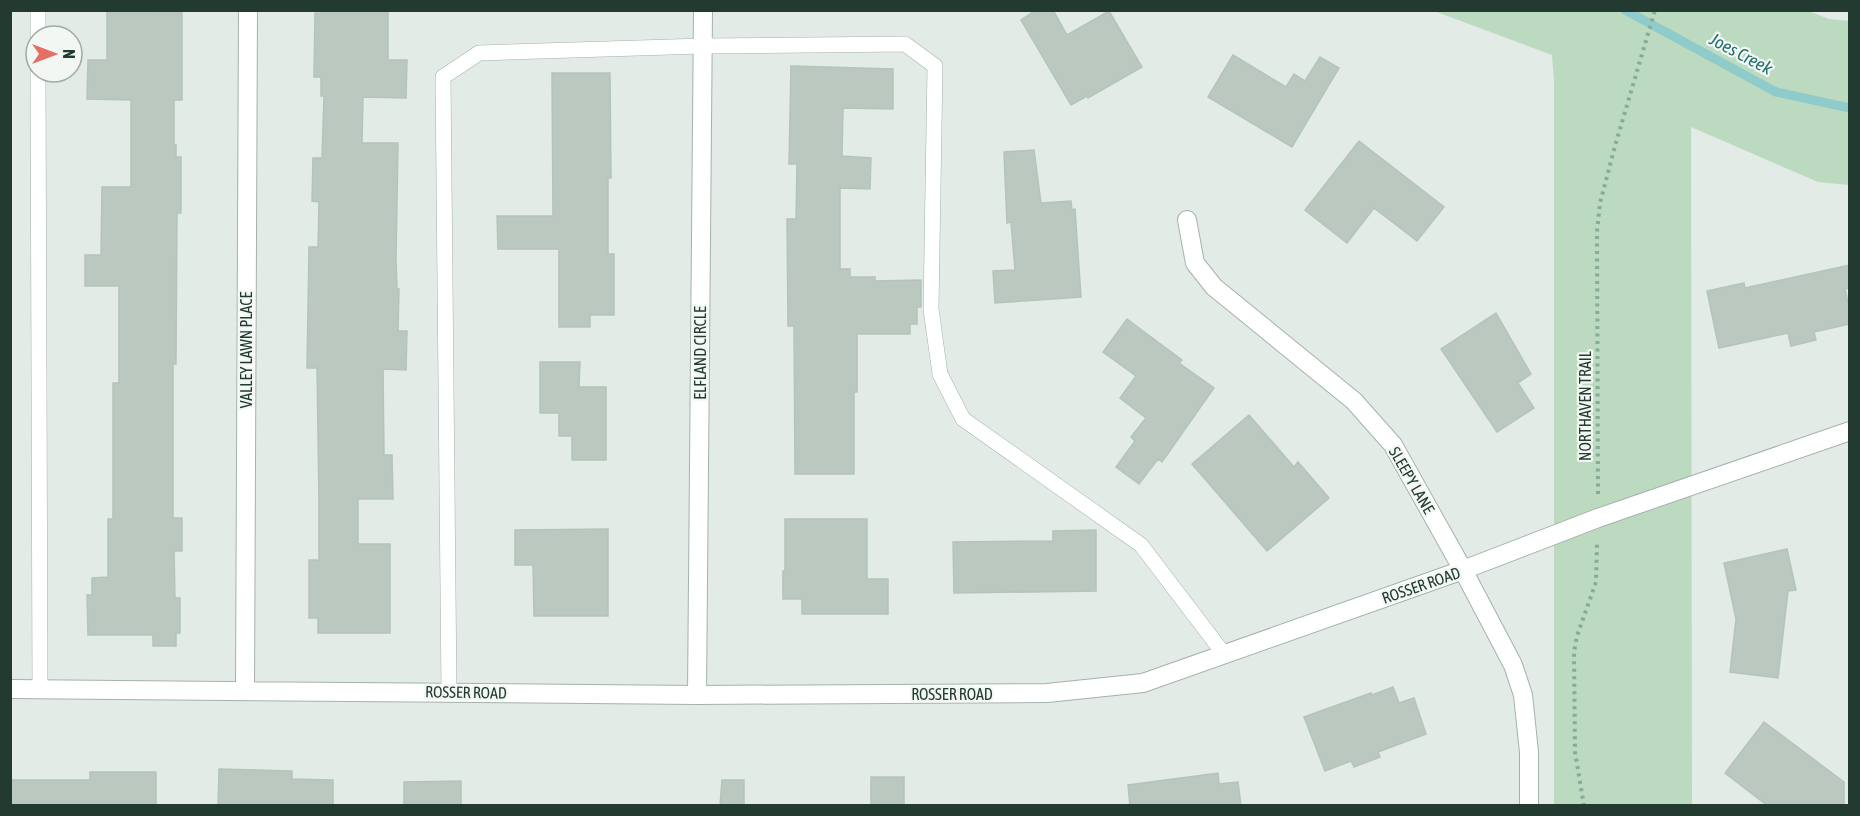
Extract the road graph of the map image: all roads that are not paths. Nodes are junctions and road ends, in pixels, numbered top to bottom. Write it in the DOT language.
graph roads {
  1 [pos="248,10"];
  2 [pos="703,10"];
  3 [pos="703,46"];
  4 [pos="38,84"];
  5 [pos="1187,220"];
  6 [pos="1850,431"];
  7 [pos="1463,570"];
  8 [pos="1224,654"];
  9 [pos="10,689"];
  10 [pos="40,689"];
  11 [pos="245,690"];
  12 [pos="449,692"];
  13 [pos="697,695"];
  14 [pos="1529,806"];
  1 -- 11 [label="street, VALLEY LAWN PLACE"];
  2 -- 3 [label="street, ELFLAND CIRCLE"];
  3 -- 8 [label="lane"];
  3 -- 12 [label="lane"];
  3 -- 13 [label="street, ELFLAND CIRCLE"];
  4 -- 10 [label="lane"];
  5 -- 7 [label="street, SLEEPY LANE"];
  6 -- 7 [label="street, ROSSER ROAD"];
  7 -- 8 [label="street, ROSSER ROAD"];
  7 -- 14 [label="street, SLEEPY LANE"];
  8 -- 13 [label="street, ROSSER ROAD"];
  9 -- 10 [label="street, ROSSER ROAD"];
  10 -- 11 [label="street, ROSSER ROAD"];
  11 -- 12 [label="street, ROSSER ROAD"];
  12 -- 13 [label="street, ROSSER ROAD"];
}
